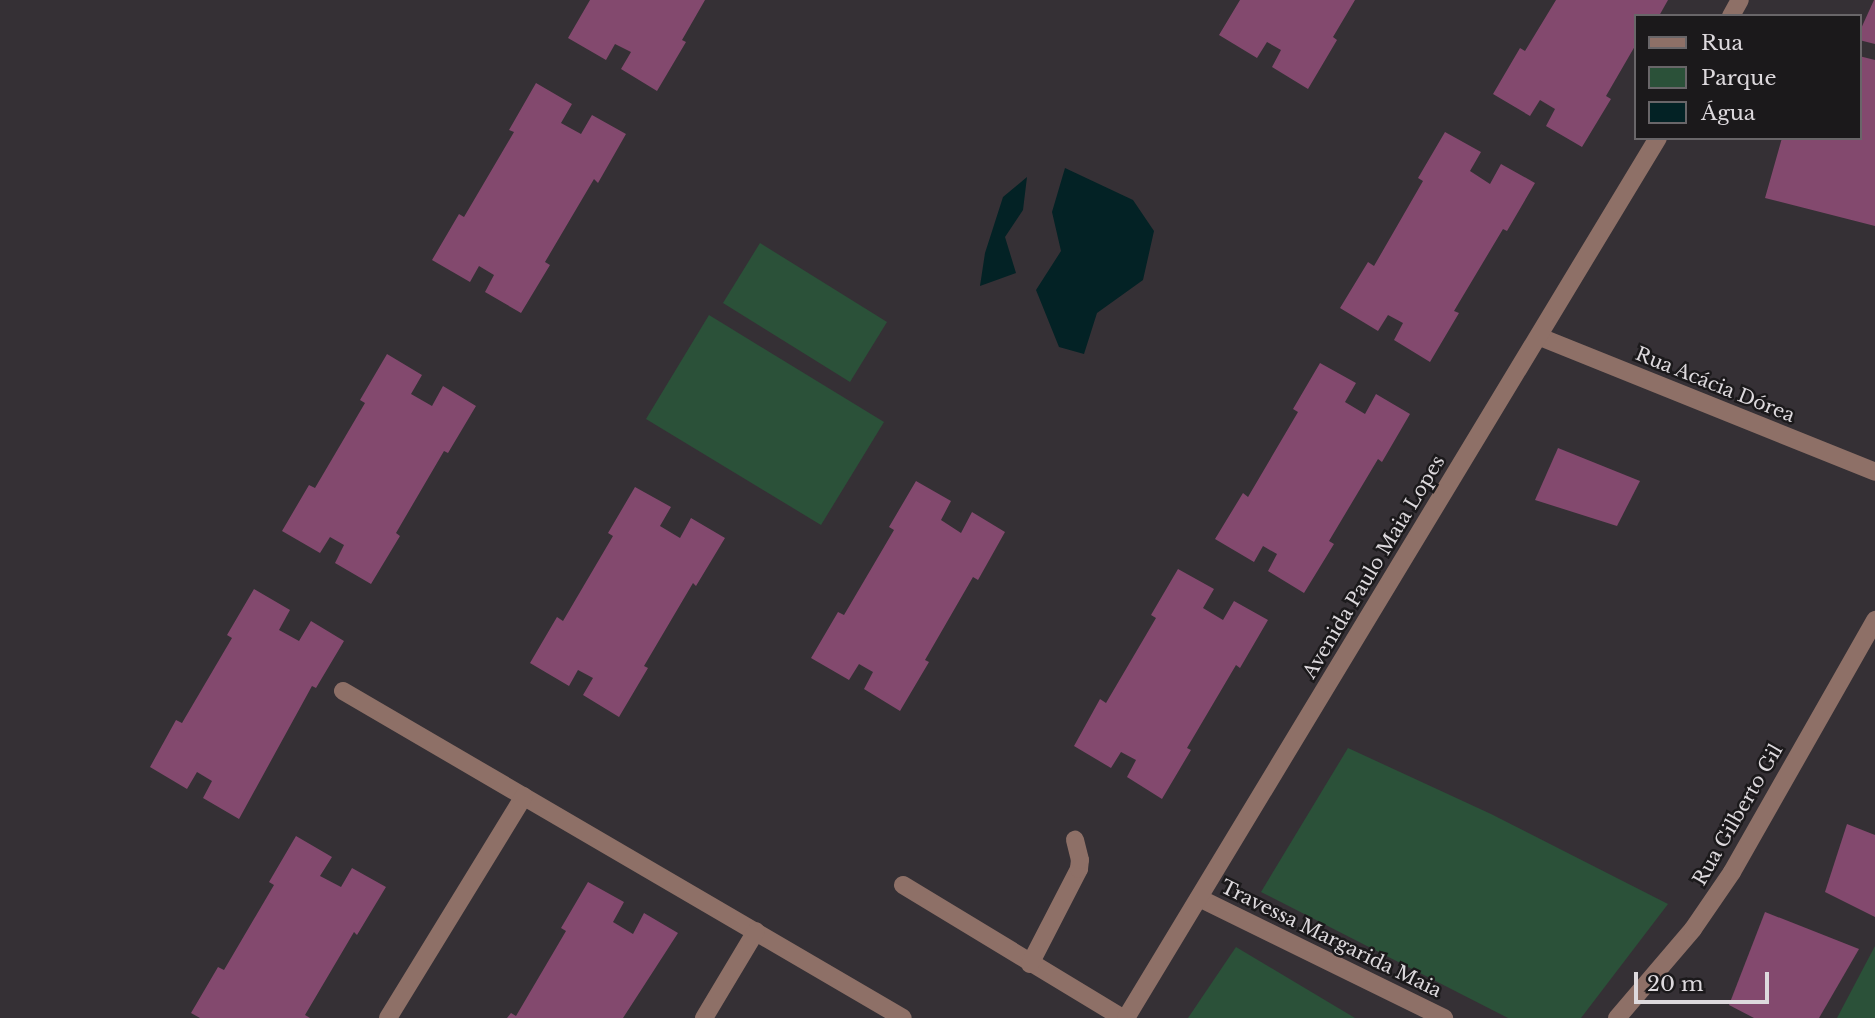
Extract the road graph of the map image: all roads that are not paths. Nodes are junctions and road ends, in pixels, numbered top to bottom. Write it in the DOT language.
graph roads {
  1 [pos="1657,140"];
  2 [pos="1540,337"];
  3 [pos="1875,472"];
  4 [pos="1875,620"];
  5 [pos="343,691"];
  6 [pos="524,796"];
  7 [pos="1075,839"];
  8 [pos="903,885"];
  9 [pos="1199,898"];
  10 [pos="756,931"];
  11 [pos="1030,964"];
  12 [pos="388,1018"];
  13 [pos="704,1018"];
  14 [pos="903,1018"];
  15 [pos="1125,1018"];
  16 [pos="1444,1018"];
  17 [pos="1617,1018"];
  1 -- 2 [label="street, Avenida Paulo Maia Lopes"];
  2 -- 3 [label="street, Rua Acácia Dórea"];
  2 -- 9 [label="street, Avenida Paulo Maia Lopes"];
  4 -- 17 [label="street, Rua Gilberto Gil"];
  5 -- 6 [label="street"];
  6 -- 10 [label="street"];
  6 -- 12 [label="street"];
  7 -- 11 [label="street"];
  8 -- 11 [label="street"];
  9 -- 15 [label="street, Avenida Paulo Maia Lopes"];
  9 -- 16 [label="street, Travessa Margarida Maia"];
  10 -- 13 [label="street"];
  10 -- 14 [label="street"];
  11 -- 15 [label="street"];
}
